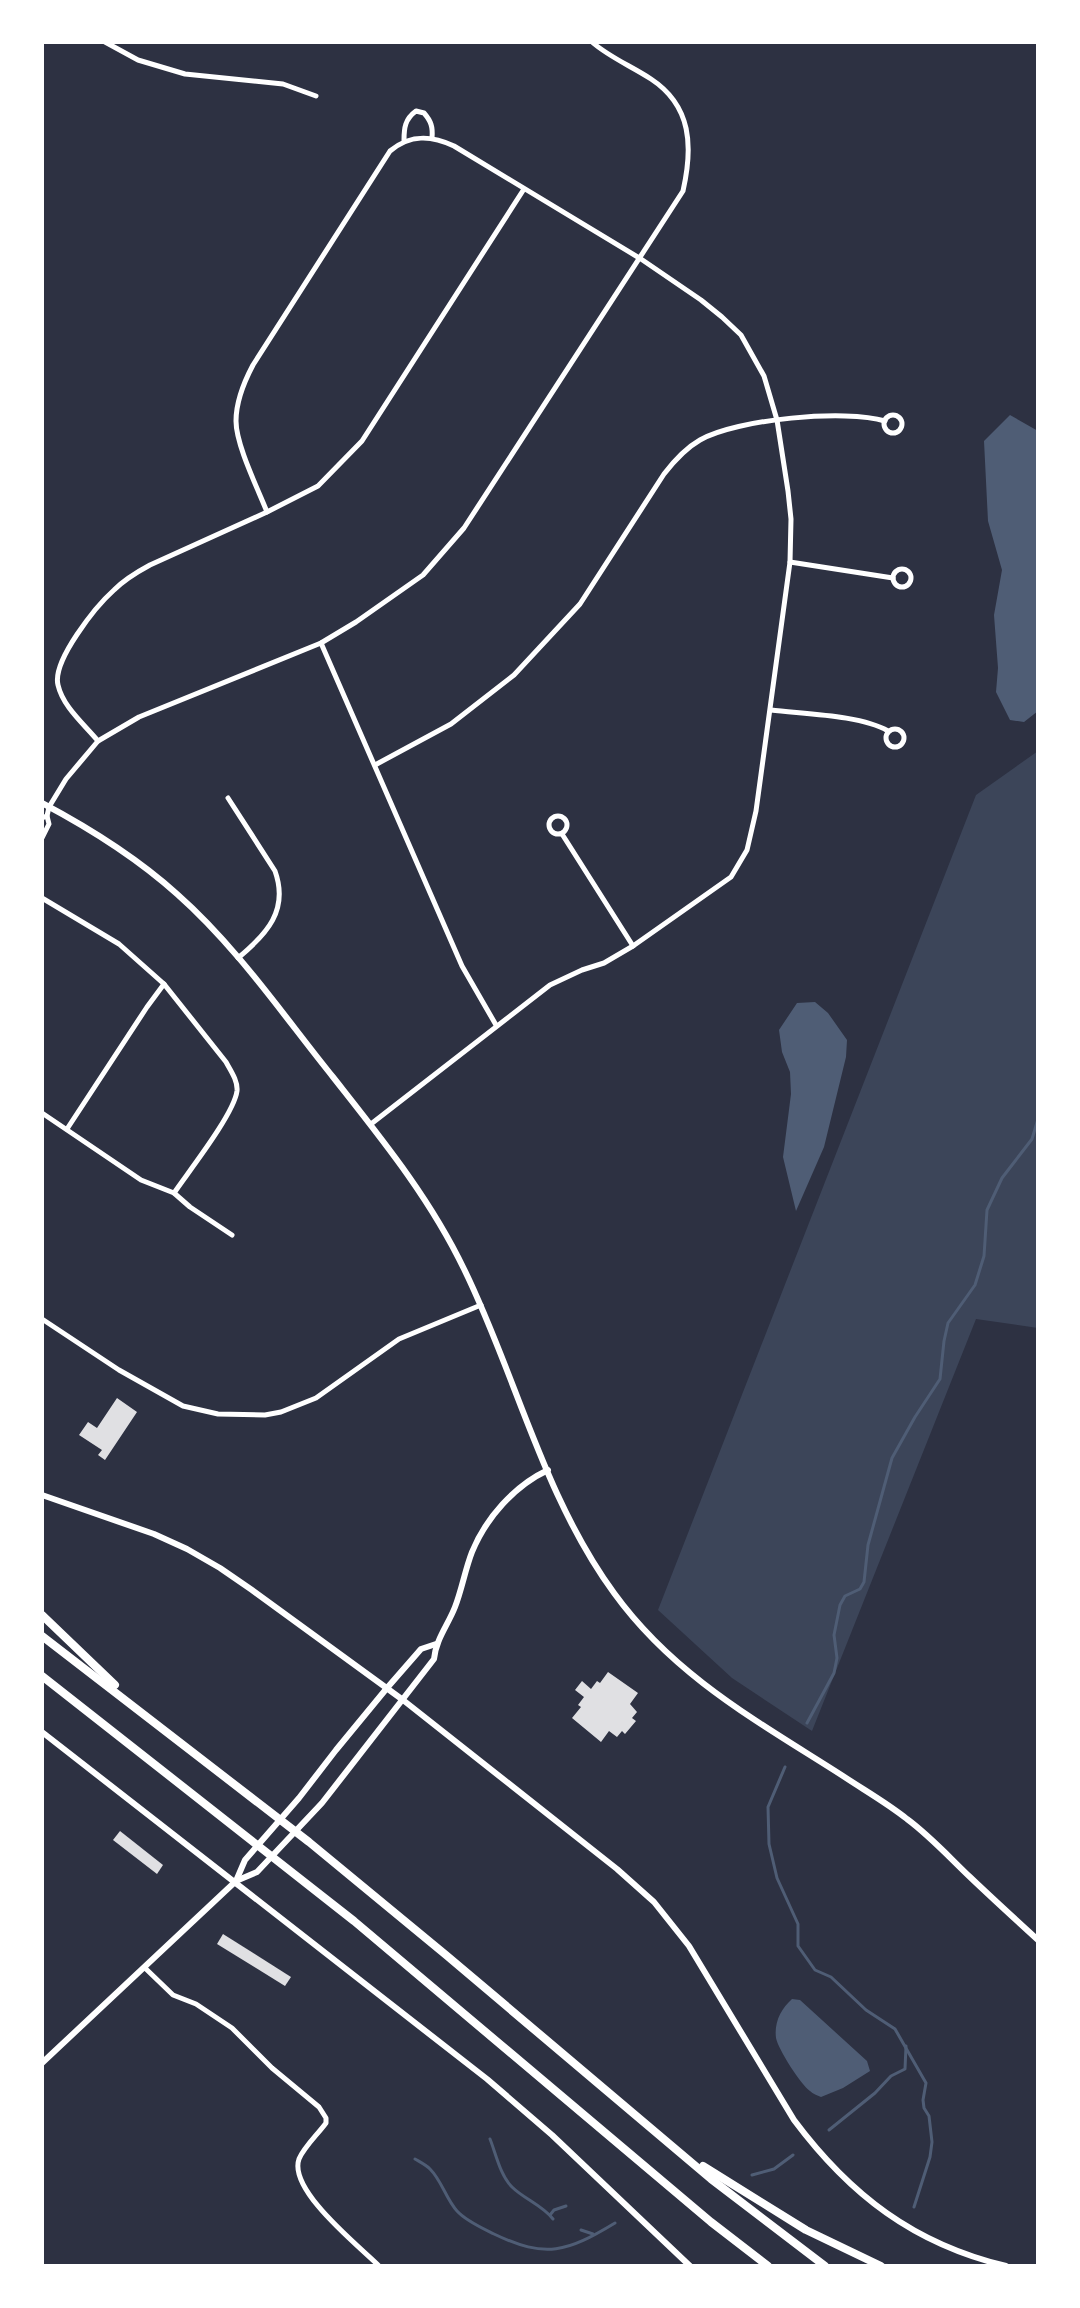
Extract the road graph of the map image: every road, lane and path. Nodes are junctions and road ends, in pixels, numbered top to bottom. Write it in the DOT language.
graph roads {
  1 [pos="105,42"];
  2 [pos="592,42"];
  3 [pos="316,96"];
  4 [pos="432,138"];
  5 [pos="404,141"];
  6 [pos="524,189"];
  7 [pos="641,259"];
  8 [pos="777,420"];
  9 [pos="885,421"];
  10 [pos="267,512"];
  11 [pos="790,562"];
  12 [pos="893,578"];
  13 [pos="321,643"];
  14 [pos="771,710"];
  15 [pos="888,731"];
  16 [pos="98,741"];
  17 [pos="375,765"];
  18 [pos="228,798"];
  19 [pos="46,805"];
  20 [pos="45,817"];
  21 [pos="562,834"];
  22 [pos="42,838"];
  23 [pos="42,898"];
  24 [pos="633,946"];
  25 [pos="238,958"];
  26 [pos="164,984"];
  27 [pos="496,1025"];
  28 [pos="42,1113"];
  29 [pos="371,1124"];
  30 [pos="67,1129"];
  31 [pos="174,1193"];
  32 [pos="232,1235"];
  33 [pos="481,1305"];
  34 [pos="42,1319"];
  35 [pos="548,1470"];
  36 [pos="42,1495"];
  37 [pos="42,1615"];
  38 [pos="42,1636"];
  39 [pos="436,1644"];
  40 [pos="42,1676"];
  41 [pos="387,1688"];
  42 [pos="403,1700"];
  43 [pos="141,1711"];
  44 [pos="42,1732"];
  45 [pos="236,1881"];
  46 [pos="1038,1940"];
  47 [pos="145,1968"];
  48 [pos="42,2063"];
  49 [pos="675,2149"];
  50 [pos="379,2266"];
  51 [pos="690,2266"];
  52 [pos="768,2266"];
  53 [pos="825,2266"];
  54 [pos="881,2266"];
  55 [pos="1006,2266"];
  1 -- 3 [label="street"];
  2 -- 7 [label="street"];
  4 -- 5 [label="street"];
  4 -- 5 [label="street"];
  4 -- 6 [label="street"];
  5 -- 10 [label="street"];
  6 -- 7 [label="street"];
  6 -- 10 [label="street"];
  7 -- 8 [label="street"];
  7 -- 13 [label="street"];
  8 -- 9 [label="street"];
  8 -- 11 [label="street"];
  8 -- 17 [label="street"];
  10 -- 16 [label="street"];
  11 -- 12 [label="street"];
  11 -- 14 [label="street"];
  13 -- 16 [label="street"];
  13 -- 17 [label="street"];
  14 -- 15 [label="street"];
  14 -- 24 [label="street"];
  16 -- 19 [label="street"];
  17 -- 27 [label="street"];
  18 -- 25 [label="street"];
  19 -- 20 [label="street"];
  19 -- 25 [label="main road"];
  20 -- 22 [label="street"];
  21 -- 24 [label="street"];
  23 -- 26 [label="street"];
  24 -- 27 [label="street"];
  25 -- 29 [label="main road"];
  26 -- 30 [label="street"];
  26 -- 31 [label="street"];
  27 -- 29 [label="street"];
  28 -- 30 [label="street"];
  29 -- 33 [label="main road"];
  30 -- 31 [label="street"];
  31 -- 32 [label="street"];
  33 -- 34 [label="street"];
  33 -- 35 [label="main road"];
  35 -- 39 [label="main road"];
  35 -- 46 [label="main road"];
  36 -- 41 [label="main road"];
  37 -- 43 [label="highway"];
  38 -- 43 [label="highway"];
  39 -- 41 [label="main road"];
  39 -- 42 [label="main road"];
  40 -- 52 [label="highway"];
  41 -- 42 [label="main road"];
  41 -- 45 [label="main road"];
  42 -- 45 [label="main road"];
  42 -- 55 [label="main road"];
  43 -- 49 [label="highway"];
  44 -- 45 [label="main road"];
  45 -- 47 [label="main road"];
  45 -- 51 [label="main road"];
  47 -- 48 [label="main road"];
  47 -- 50 [label="street"];
  49 -- 53 [label="highway"];
  49 -- 54 [label="highway"];
}
